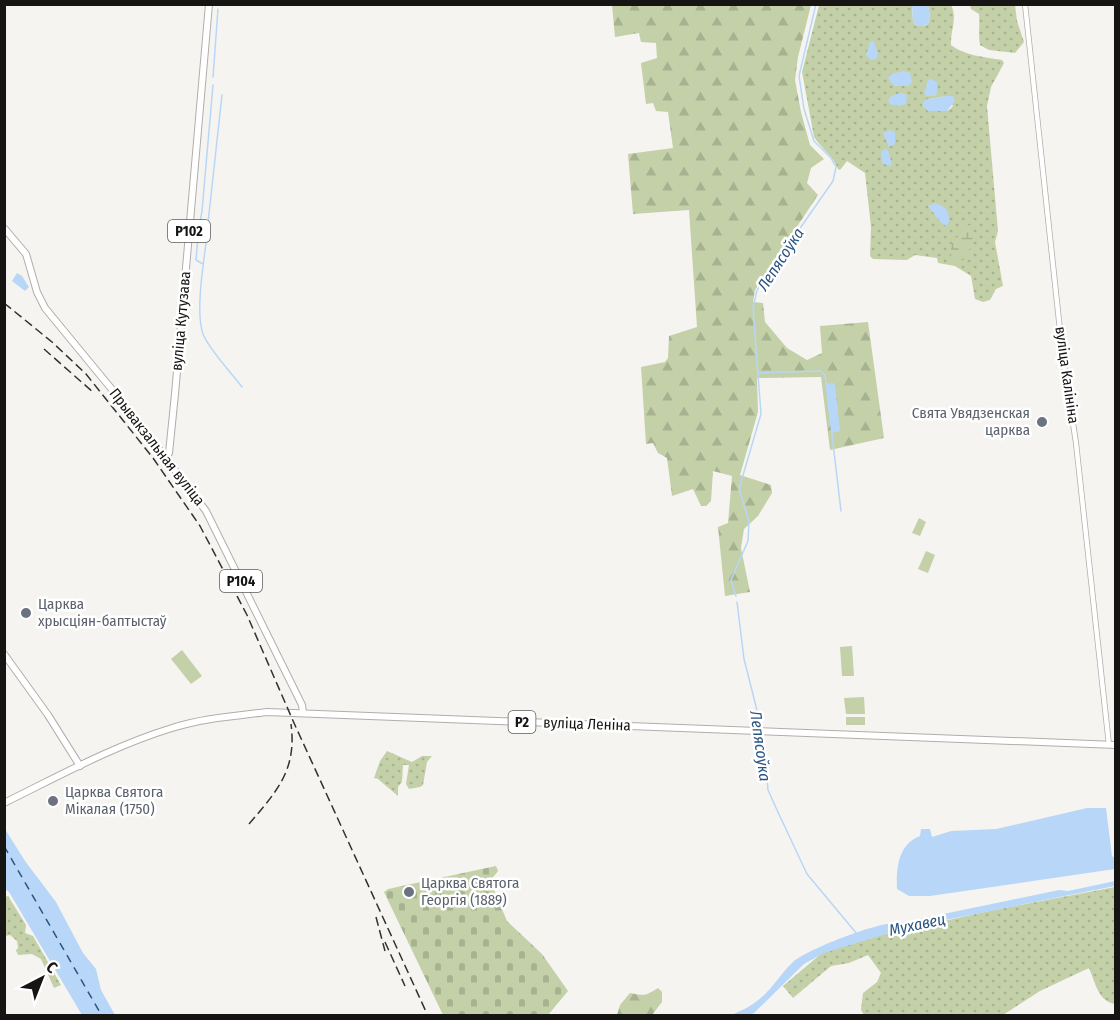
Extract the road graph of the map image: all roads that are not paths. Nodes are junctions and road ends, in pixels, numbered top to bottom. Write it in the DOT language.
graph roads {
  1 [pos="209,4"];
  2 [pos="1024,4"];
  3 [pos="4,228"];
  4 [pos="166,457"];
  5 [pos="4,654"];
  6 [pos="303,713"];
  7 [pos="1108,733"];
  8 [pos="1099,745"];
  9 [pos="1113,745"];
  10 [pos="80,766"];
  11 [pos="4,802"];
  1 -- 4 [label="main road, вуліца Кутузава / Р102"];
  2 -- 7 [label="street, вуліца Калініна"];
  3 -- 4 [label="main road, Прывакзальная вуліца / Р104"];
  4 -- 6 [label="main road, Прывакзальная вуліца / Р104"];
  5 -- 10 [label="main road"];
  6 -- 8 [label="main road, вуліца Леніна / Р2"];
  6 -- 10 [label="main road, вуліца Леніна / Р2"];
  7 -- 8 [label="street"];
  7 -- 9 [label="street, вуліца Калініна"];
  8 -- 9 [label="main road, вуліца Леніна / Р2"];
  10 -- 11 [label="main road, вуліца Леніна / Р2"];
}
